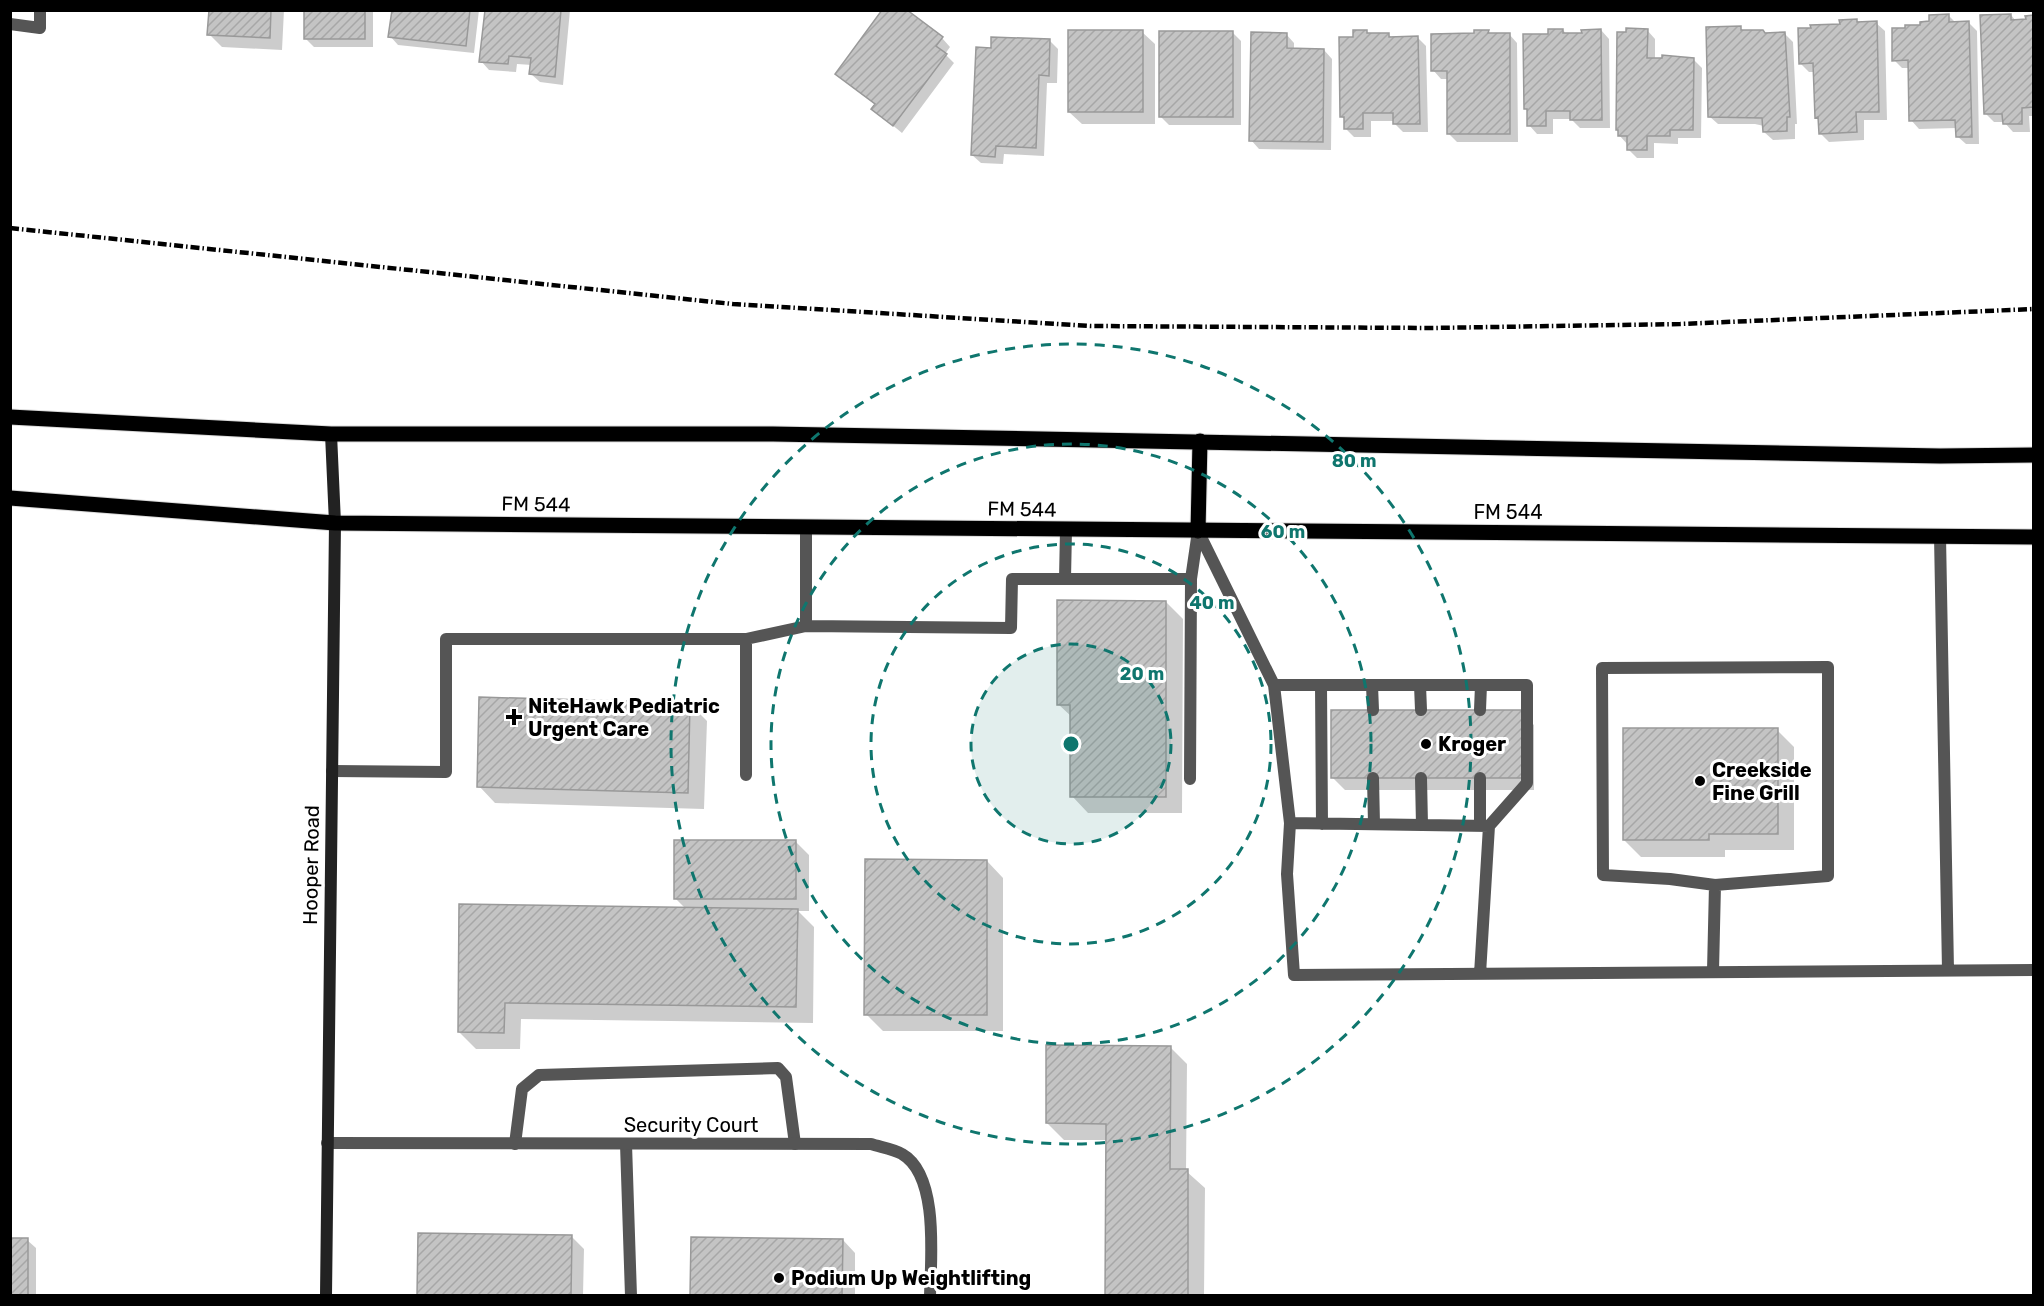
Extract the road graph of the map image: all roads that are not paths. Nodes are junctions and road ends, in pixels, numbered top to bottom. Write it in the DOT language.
graph roads {
  1 [pos="40,10"];
  2 [pos="10,24"];
  3 [pos="10,417"];
  4 [pos="331,434"];
  5 [pos="1200,441"];
  6 [pos="2034,455"];
  7 [pos="10,498"];
  8 [pos="335,523"];
  9 [pos="806,527"];
  10 [pos="1066,530"];
  11 [pos="1198,531"];
  12 [pos="1940,536"];
  13 [pos="2034,537"];
  14 [pos="1065,579"];
  15 [pos="1191,579"];
  16 [pos="806,626"];
  17 [pos="746,639"];
  18 [pos="1274,686"];
  19 [pos="1321,686"];
  20 [pos="1372,686"];
  21 [pos="1420,686"];
  22 [pos="1481,686"];
  23 [pos="1373,710"];
  24 [pos="1421,710"];
  25 [pos="1480,710"];
  26 [pos="332,771"];
  27 [pos="746,775"];
  28 [pos="1373,778"];
  29 [pos="1421,778"];
  30 [pos="1480,778"];
  31 [pos="1190,779"];
  32 [pos="1290,823"];
  33 [pos="1322,824"];
  34 [pos="1374,824"];
  35 [pos="1422,825"];
  36 [pos="1484,826"];
  37 [pos="1715,885"];
  38 [pos="1948,970"];
  39 [pos="2034,970"];
  40 [pos="1713,971"];
  41 [pos="1480,974"];
  42 [pos="327,1143"];
  43 [pos="514,1144"];
  44 [pos="626,1144"];
  45 [pos="795,1144"];
  46 [pos="326,1296"];
  47 [pos="631,1296"];
  48 [pos="930,1296"];
  1 -- 2 [label="street"];
  3 -- 4 [label="main road"];
  4 -- 5 [label="main road"];
  4 -- 8 [label="street, Hooper Road"];
  5 -- 6 [label="main road"];
  5 -- 11 [label="main road"];
  7 -- 8 [label="main road, FM 544 / FM 544"];
  8 -- 9 [label="main road, FM 544 / FM 544"];
  8 -- 26 [label="street, Hooper Road"];
  9 -- 10 [label="main road, FM 544 / FM 544"];
  9 -- 16 [label="street"];
  10 -- 11 [label="main road, FM 544 / FM 544"];
  10 -- 14 [label="street"];
  11 -- 12 [label="main road, FM 544 / FM 544"];
  11 -- 15 [label="street"];
  11 -- 18 [label="street"];
  12 -- 13 [label="main road, FM 544 / FM 544"];
  12 -- 38 [label="street"];
  14 -- 15 [label="street"];
  14 -- 16 [label="street"];
  15 -- 31 [label="street"];
  16 -- 17 [label="street"];
  17 -- 26 [label="street"];
  17 -- 27 [label="street"];
  18 -- 19 [label="street"];
  18 -- 32 [label="street"];
  19 -- 20 [label="street"];
  19 -- 33 [label="street"];
  20 -- 21 [label="street"];
  20 -- 23 [label="street"];
  21 -- 22 [label="street"];
  21 -- 24 [label="street"];
  22 -- 25 [label="street"];
  22 -- 36 [label="street"];
  26 -- 42 [label="street, Hooper Road"];
  28 -- 34 [label="street"];
  29 -- 35 [label="street"];
  30 -- 36 [label="street"];
  32 -- 33 [label="street"];
  32 -- 41 [label="street"];
  33 -- 34 [label="street"];
  34 -- 35 [label="street"];
  35 -- 36 [label="street"];
  36 -- 41 [label="street"];
  37 -- 37 [label="street"];
  37 -- 40 [label="street"];
  38 -- 39 [label="street"];
  38 -- 40 [label="street"];
  40 -- 41 [label="street"];
  42 -- 43 [label="street, Security Court"];
  42 -- 46 [label="street, Hooper Road"];
  43 -- 44 [label="street, Security Court"];
  43 -- 45 [label="street"];
  44 -- 45 [label="street, Security Court"];
  44 -- 47 [label="street"];
  45 -- 48 [label="street, Security Court"];
}
